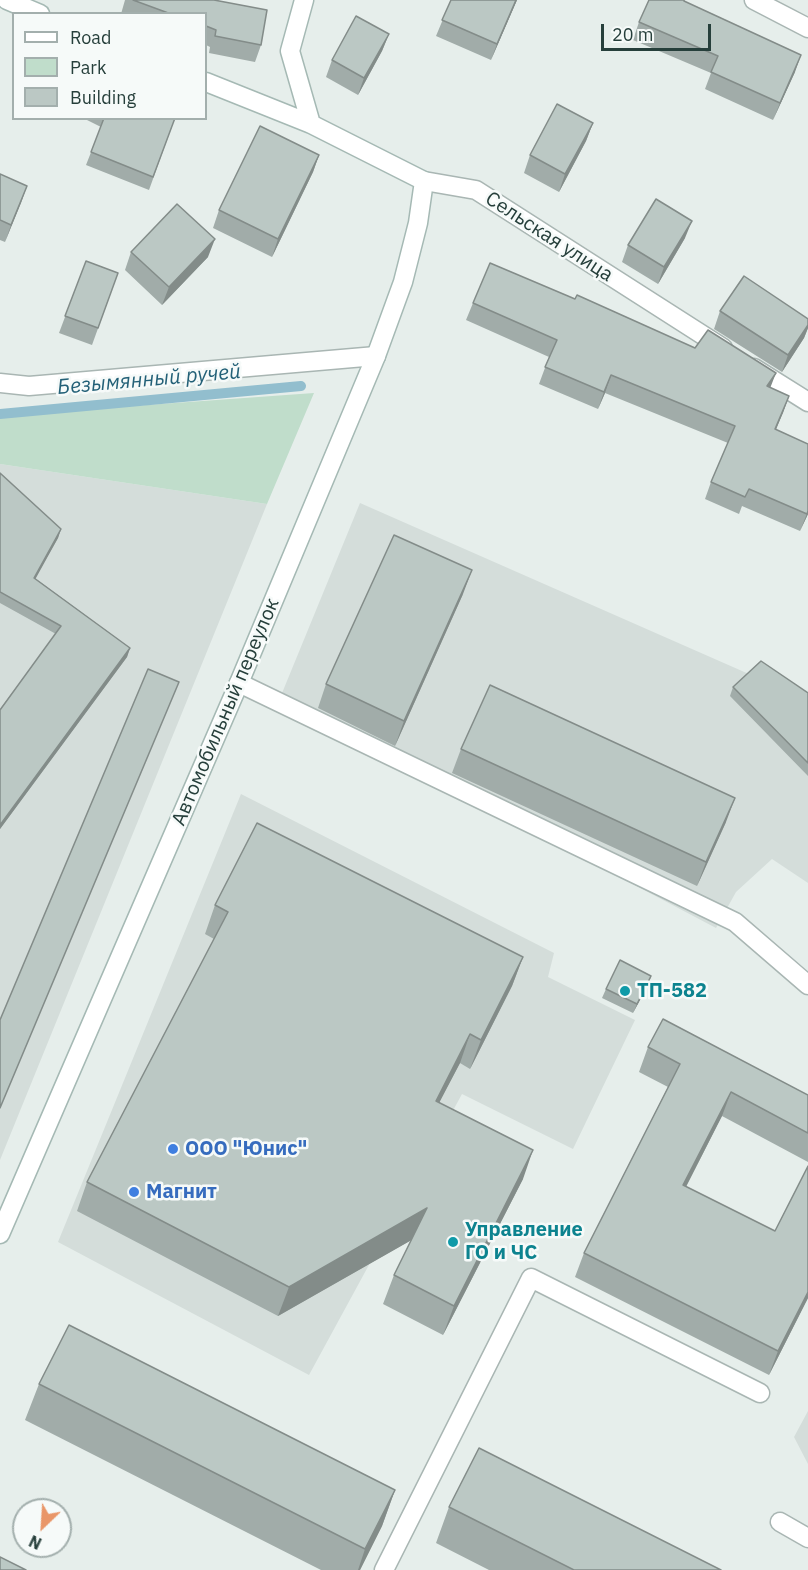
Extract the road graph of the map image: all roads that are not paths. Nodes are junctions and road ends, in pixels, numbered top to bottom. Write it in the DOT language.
graph roads {
  1 [pos="7,0"];
  2 [pos="304,0"];
  3 [pos="754,0"];
  4 [pos="35,12"];
  5 [pos="808,28"];
  6 [pos="207,82"];
  7 [pos="311,124"];
  8 [pos="424,181"];
  9 [pos="376,356"];
  10 [pos="0,383"];
  11 [pos="808,402"];
  12 [pos="239,683"];
  13 [pos="808,985"];
  14 [pos="0,1234"];
  15 [pos="760,1393"];
  16 [pos="780,1522"];
  17 [pos="808,1538"];
  18 [pos="388,1569"];
  1 -- 4 [label="street"];
  2 -- 7 [label="street"];
  3 -- 5 [label="street"];
  6 -- 7 [label="street, Сельская улица"];
  7 -- 8 [label="street, Сельская улица"];
  8 -- 9 [label="street, Автомобильный переулок"];
  8 -- 11 [label="street, Сельская улица"];
  9 -- 10 [label="street"];
  9 -- 12 [label="street, Автомобильный переулок"];
  12 -- 13 [label="street"];
  12 -- 14 [label="street, Автомобильный переулок"];
  15 -- 18 [label="street"];
  16 -- 17 [label="street"];
}
